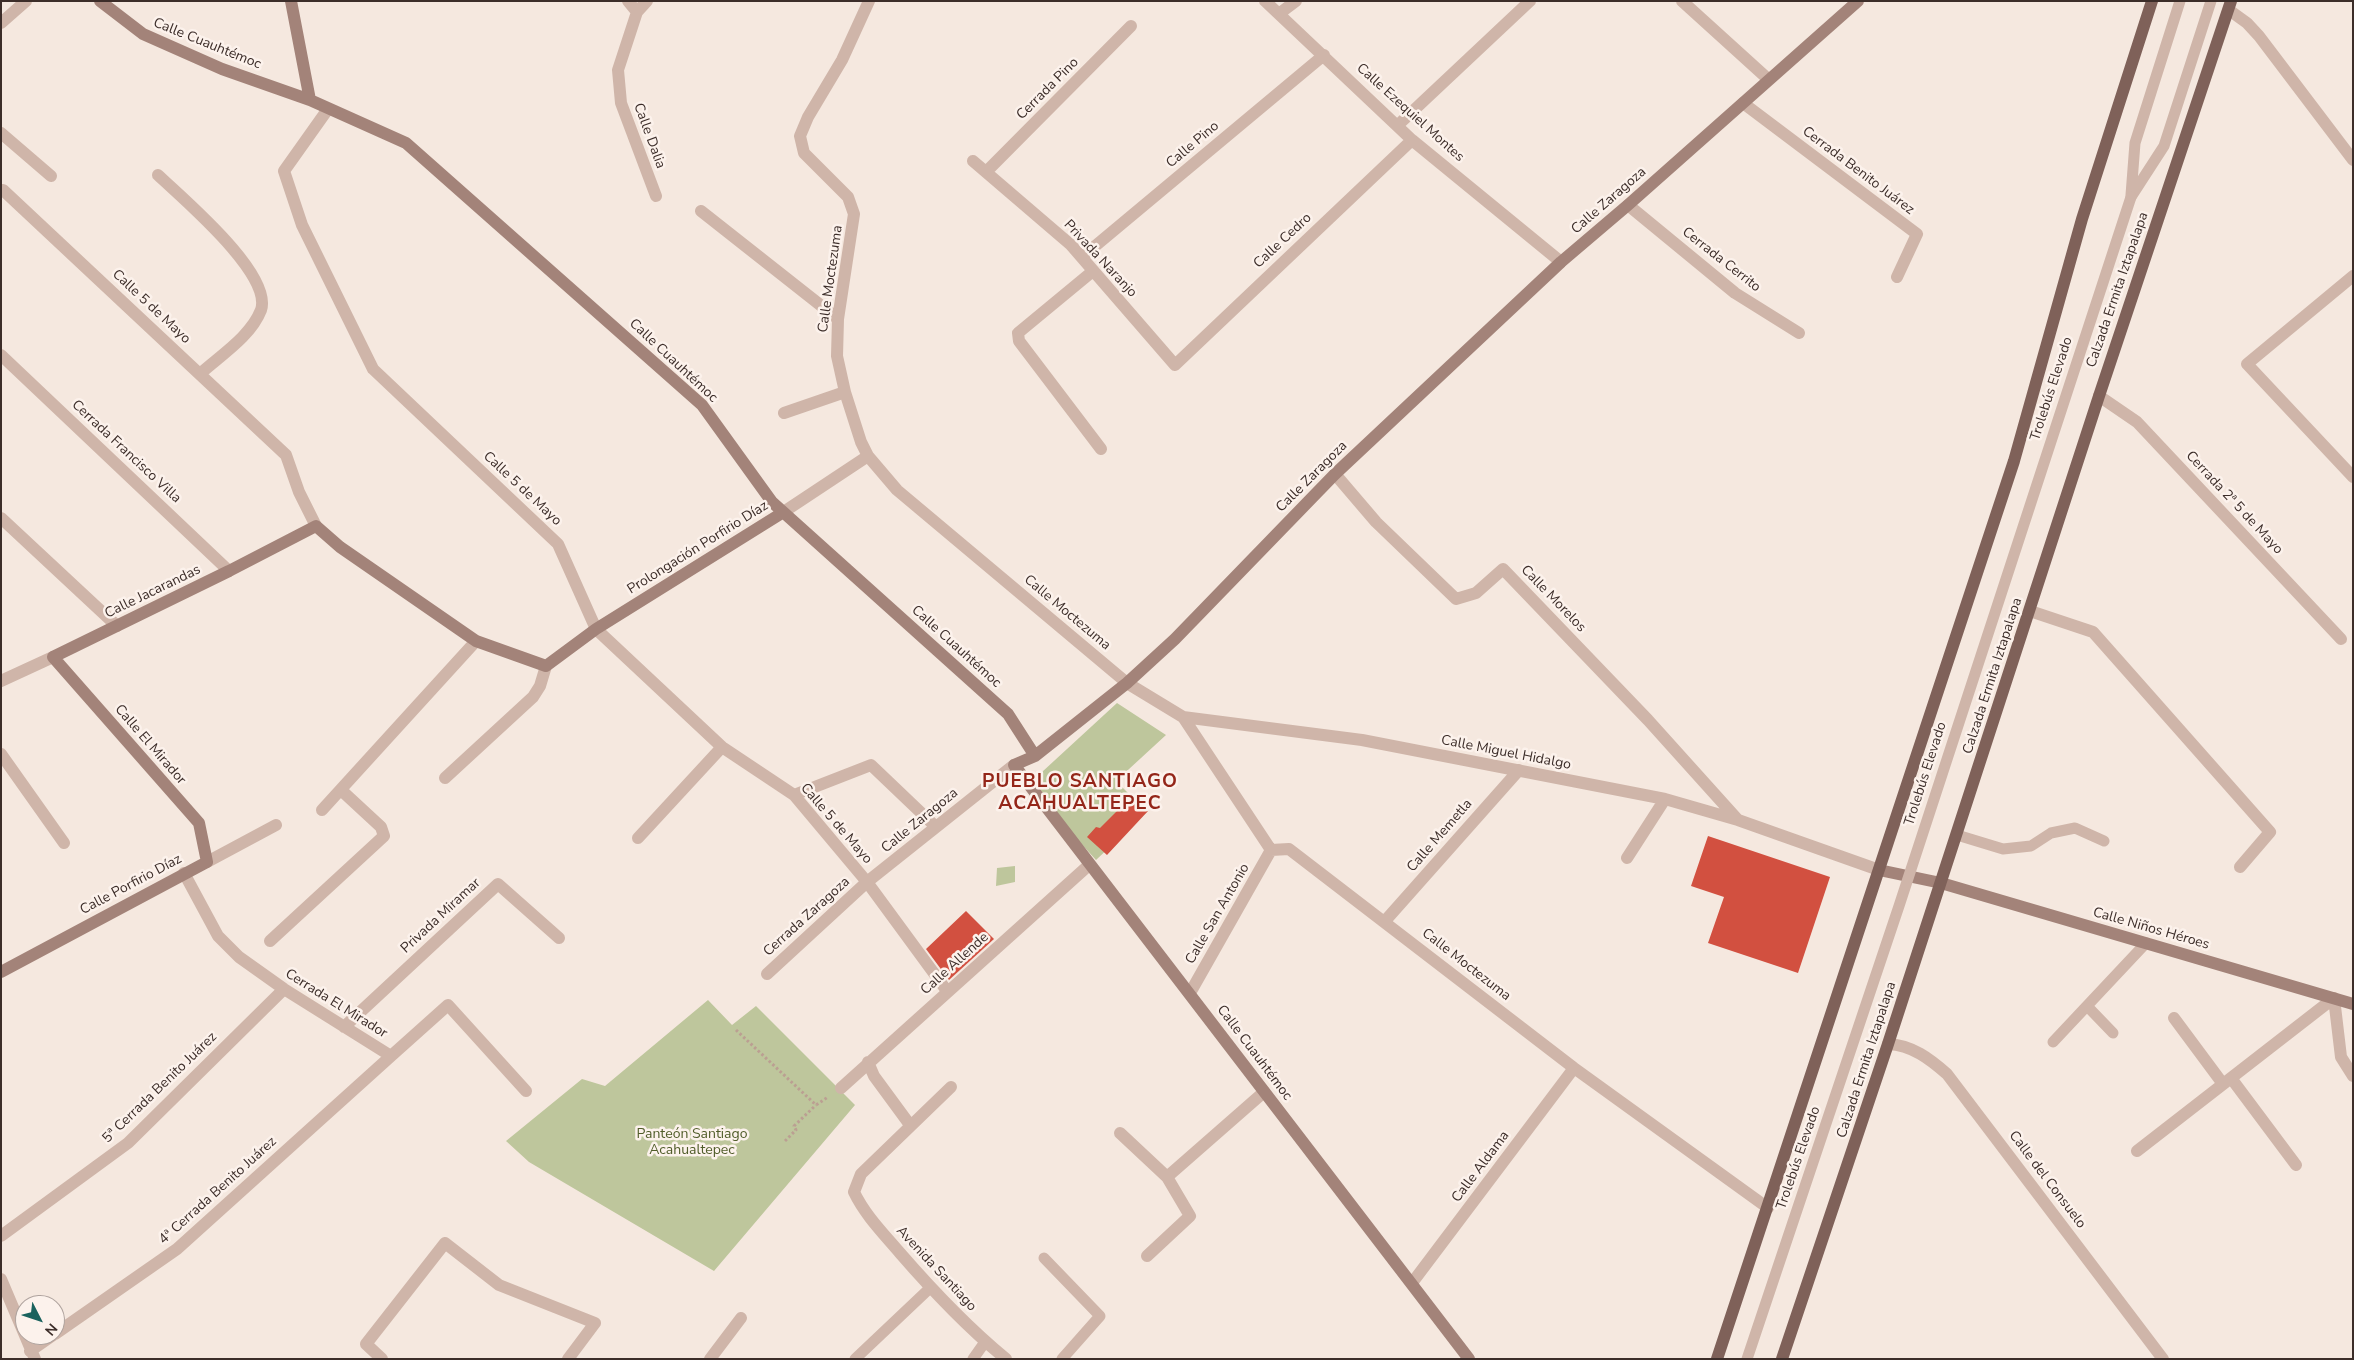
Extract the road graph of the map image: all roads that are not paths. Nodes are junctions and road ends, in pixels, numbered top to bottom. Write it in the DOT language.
graph roads {
  1 [pos="26,1"];
  2 [pos="100,1"];
  3 [pos="291,1"];
  4 [pos="628,1"];
  5 [pos="647,1"];
  6 [pos="869,1"];
  7 [pos="1265,1"];
  8 [pos="1296,1"];
  9 [pos="1530,1"];
  10 [pos="1682,1"];
  11 [pos="1858,1"];
  12 [pos="2152,1"];
  13 [pos="2180,1"];
  14 [pos="2211,1"];
  15 [pos="2230,6"];
  16 [pos="637,12"];
  17 [pos="1280,13"];
  18 [pos="1,23"];
  19 [pos="1131,26"];
  20 [pos="1324,55"];
  21 [pos="1768,79"];
  22 [pos="310,100"];
  23 [pos="1743,103"];
  24 [pos="328,109"];
  25 [pos="1398,124"];
  26 [pos="1,133"];
  27 [pos="1412,140"];
  28 [pos="2353,160"];
  29 [pos="973,161"];
  30 [pos="986,172"];
  31 [pos="158,175"];
  32 [pos="50,176"];
  33 [pos="3,190"];
  34 [pos="656,196"];
  35 [pos="2131,197"];
  36 [pos="1628,205"];
  37 [pos="700,211"];
  38 [pos="1082,258"];
  39 [pos="1561,262"];
  40 [pos="1093,270"];
  41 [pos="2353,276"];
  42 [pos="1897,277"];
  43 [pos="838,319"];
  44 [pos="1800,333"];
  45 [pos="1,355"];
  46 [pos="1175,365"];
  47 [pos="201,373"];
  48 [pos="845,392"];
  49 [pos="2099,396"];
  50 [pos="784,413"];
  51 [pos="1101,448"];
  52 [pos="868,456"];
  53 [pos="1335,474"];
  54 [pos="2353,477"];
  55 [pos="782,513"];
  56 [pos="1,518"];
  57 [pos="316,526"];
  58 [pos="229,571"];
  59 [pos="2030,611"];
  60 [pos="117,626"];
  61 [pos="596,629"];
  62 [pos="2341,639"];
  63 [pos="476,641"];
  64 [pos="53,657"];
  65 [pos="546,666"];
  66 [pos="1,681"];
  67 [pos="1127,683"];
  68 [pos="1183,717"];
  69 [pos="722,746"];
  70 [pos="1,754"];
  71 [pos="1035,756"];
  72 [pos="1014,765"];
  73 [pos="1518,770"];
  74 [pos="446,778"];
  75 [pos="341,790"];
  76 [pos="794,795"];
  77 [pos="1665,799"];
  78 [pos="322,810"];
  79 [pos="1738,820"];
  80 [pos="276,825"];
  81 [pos="936,827"];
  82 [pos="1957,835"];
  83 [pos="638,838"];
  84 [pos="2104,840"];
  85 [pos="64,843"];
  86 [pos="1271,850"];
  87 [pos="1627,858"];
  88 [pos="207,862"];
  89 [pos="1089,865"];
  90 [pos="2240,867"];
  91 [pos="1879,870"];
  92 [pos="184,873"];
  93 [pos="867,882"];
  94 [pos="1941,883"];
  95 [pos="1385,921"];
  96 [pos="559,938"];
  97 [pos="270,941"];
  98 [pos="2146,943"];
  99 [pos="1,972"];
  100 [pos="766,974"];
  101 [pos="284,989"];
  102 [pos="947,991"];
  103 [pos="1190,993"];
  104 [pos="2334,998"];
  105 [pos="2353,1004"];
  106 [pos="2087,1006"];
  107 [pos="2174,1018"];
  108 [pos="344,1027"];
  109 [pos="2113,1033"];
  110 [pos="2053,1042"];
  111 [pos="1888,1044"];
  112 [pos="391,1056"];
  113 [pos="868,1062"];
  114 [pos="1574,1068"];
  115 [pos="2353,1076"];
  116 [pos="2227,1081"];
  117 [pos="951,1086"];
  118 [pos="841,1088"];
  119 [pos="526,1091"];
  120 [pos="1264,1092"];
  121 [pos="910,1125"];
  122 [pos="1120,1133"];
  123 [pos="2137,1151"];
  124 [pos="2296,1165"];
  125 [pos="1167,1177"];
  126 [pos="1768,1208"];
  127 [pos="1,1236"];
  128 [pos="1147,1256"];
  129 [pos="1044,1258"];
  130 [pos="1412,1283"];
  131 [pos="3,1288"];
  132 [pos="930,1288"];
  133 [pos="741,1318"];
  134 [pos="65,1326"];
  135 [pos="985,1342"];
  136 [pos="43,1345"];
  137 [pos="33,1355"];
  138 [pos="382,1359"];
  139 [pos="568,1359"];
  140 [pos="710,1359"];
  141 [pos="855,1359"];
  142 [pos="973,1359"];
  143 [pos="1006,1359"];
  144 [pos="1062,1359"];
  145 [pos="1469,1359"];
  146 [pos="1717,1359"];
  147 [pos="1747,1359"];
  148 [pos="1782,1359"];
  149 [pos="2163,1359"];
  1 -- 18 [label="street"];
  2 -- 22 [label="street, Calle Cuauhtémoc"];
  3 -- 22 [label="street"];
  4 -- 16 [label="street"];
  5 -- 16 [label="street, Calle Dalia"];
  6 -- 43 [label="street, Calle Moctezuma"];
  7 -- 17 [label="street, Calle Ezequiel Montes"];
  8 -- 17 [label="street"];
  9 -- 25 [label="street"];
  10 -- 21 [label="street"];
  11 -- 21 [label="street, Calle Zaragoza"];
  12 -- 91 [label="main road"];
  13 -- 35 [label="lane, Trolebús Elevado"];
  14 -- 35 [label="lane, Trolebús Elevado"];
  15 -- 28 [label="street"];
  15 -- 49 [label="main road, Calzada Ermita Iztapalapa"];
  16 -- 34 [label="street, Calle Dalia"];
  17 -- 20 [label="street, Calle Ezequiel Montes"];
  19 -- 30 [label="street, Cerrada Pino"];
  20 -- 25 [label="street, Calle Ezequiel Montes"];
  20 -- 38 [label="street, Calle Pino"];
  21 -- 23 [label="street, Calle Zaragoza"];
  22 -- 24 [label="street, Calle Cuauhtémoc"];
  23 -- 36 [label="street, Calle Zaragoza"];
  23 -- 42 [label="street, Cerrada Benito Juárez"];
  24 -- 55 [label="street, Calle Cuauhtémoc"];
  24 -- 61 [label="street, Calle 5 de Mayo"];
  25 -- 27 [label="street, Calle Ezequiel Montes"];
  26 -- 32 [label="street"];
  27 -- 39 [label="street, Calle Ezequiel Montes"];
  27 -- 46 [label="street, Calle Cedro"];
  29 -- 30 [label="street, Privada Naranjo"];
  30 -- 38 [label="street, Privada Naranjo"];
  31 -- 47 [label="street"];
  33 -- 47 [label="street, Calle 5 de Mayo"];
  35 -- 147 [label="lane, Trolebús Elevado, bridge"];
  36 -- 39 [label="street, Calle Zaragoza"];
  36 -- 44 [label="street, Cerrada Cerrito"];
  37 -- 43 [label="street"];
  38 -- 40 [label="street, Privada Naranjo"];
  39 -- 53 [label="street, Calle Zaragoza"];
  40 -- 46 [label="street, Privada Naranjo"];
  40 -- 51 [label="street"];
  41 -- 54 [label="street"];
  43 -- 48 [label="street, Calle Moctezuma"];
  45 -- 58 [label="street, Cerrada Francisco Villa"];
  47 -- 57 [label="street, Calle 5 de Mayo"];
  48 -- 50 [label="street"];
  48 -- 52 [label="street, Calle Moctezuma"];
  49 -- 59 [label="main road, Calzada Ermita Iztapalapa"];
  49 -- 62 [label="street, Cerrada 2ª 5 de Mayo"];
  52 -- 55 [label="street, Prolongación Porfirio Díaz"];
  52 -- 67 [label="street, Calle Moctezuma"];
  53 -- 67 [label="street, Calle Zaragoza"];
  53 -- 79 [label="street, Calle Morelos"];
  55 -- 61 [label="street, Prolongación Porfirio Díaz"];
  55 -- 71 [label="street, Calle Cuauhtémoc"];
  56 -- 60 [label="street"];
  57 -- 58 [label="street, Calle Jacarandas"];
  57 -- 63 [label="street, Calle 5 de Mayo"];
  58 -- 60 [label="street, Calle Jacarandas"];
  59 -- 82 [label="main road, Calzada Ermita Iztapalapa"];
  59 -- 90 [label="street"];
  60 -- 64 [label="street, Calle Jacarandas"];
  61 -- 65 [label="street, Prolongación Porfirio Díaz"];
  61 -- 69 [label="street, Calle 5 de Mayo"];
  63 -- 65 [label="street, Calle 5 de Mayo"];
  63 -- 75 [label="street"];
  64 -- 66 [label="street, Calle Jacarandas"];
  64 -- 88 [label="street, Calle El Mirador"];
  65 -- 74 [label="street"];
  67 -- 68 [label="street, Calle Miguel Hidalgo"];
  67 -- 71 [label="street, Calle Zaragoza"];
  68 -- 73 [label="street, Calle Miguel Hidalgo"];
  68 -- 86 [label="street"];
  69 -- 76 [label="street, Calle 5 de Mayo"];
  69 -- 83 [label="street"];
  70 -- 85 [label="street"];
  71 -- 72 [label="street, Calle Zaragoza"];
  72 -- 81 [label="street, Calle Zaragoza"];
  72 -- 89 [label="street, Calle Cuauhtémoc"];
  73 -- 77 [label="street, Calle Miguel Hidalgo"];
  73 -- 95 [label="street, Calle Memetla"];
  75 -- 78 [label="street"];
  75 -- 97 [label="street"];
  76 -- 81 [label="street"];
  76 -- 93 [label="street, Calle 5 de Mayo"];
  77 -- 79 [label="street, Calle Miguel Hidalgo"];
  77 -- 87 [label="street"];
  79 -- 91 [label="street, Calle Miguel Hidalgo"];
  80 -- 88 [label="street, Calle Porfirio Díaz"];
  81 -- 93 [label="street, Calle Zaragoza"];
  82 -- 84 [label="lane"];
  82 -- 94 [label="main road, Calzada Ermita Iztapalapa"];
  86 -- 95 [label="street, Calle Moctezuma"];
  86 -- 103 [label="street, Calle San Antonio"];
  88 -- 92 [label="street, Calle Porfirio Díaz"];
  89 -- 102 [label="street, Calle Allende"];
  89 -- 103 [label="street, Calle Cuauhtémoc"];
  91 -- 94 [label="street, Calle Niños Héroes"];
  91 -- 126 [label="main road"];
  92 -- 99 [label="street, Calle Porfirio Díaz"];
  92 -- 101 [label="street, Cerrada El Mirador"];
  93 -- 100 [label="street, Cerrada Zaragoza"];
  93 -- 102 [label="street, Calle 5 de Mayo"];
  94 -- 98 [label="street, Calle Niños Héroes"];
  94 -- 111 [label="main road, Calzada Ermita Iztapalapa"];
  95 -- 114 [label="street, Calle Moctezuma"];
  96 -- 108 [label="street, Privada Miramar"];
  98 -- 104 [label="street, Calle Niños Héroes"];
  98 -- 106 [label="lane"];
  101 -- 108 [label="street, Cerrada El Mirador"];
  101 -- 127 [label="street, 5ª Cerrada Benito Juárez"];
  102 -- 113 [label="street, Calle Allende"];
  103 -- 120 [label="street, Calle Cuauhtémoc"];
  104 -- 105 [label="street, Calle Niños Héroes"];
  104 -- 115 [label="street"];
  104 -- 116 [label="street"];
  106 -- 109 [label="lane"];
  106 -- 110 [label="lane"];
  107 -- 116 [label="street"];
  108 -- 112 [label="street, Cerrada El Mirador"];
  111 -- 148 [label="main road, Calzada Ermita Iztapalapa"];
  111 -- 149 [label="street, Calle del Consuelo"];
  112 -- 119 [label="street, Cerrada El Mirador"];
  112 -- 134 [label="street, 4ª Cerrada Benito Juárez"];
  113 -- 118 [label="street, Calle Allende"];
  113 -- 121 [label="street"];
  114 -- 126 [label="street, Calle Moctezuma"];
  114 -- 130 [label="street, Calle Aldama"];
  116 -- 123 [label="street"];
  116 -- 124 [label="street"];
  117 -- 121 [label="street"];
  120 -- 125 [label="street"];
  120 -- 130 [label="street, Calle Cuauhtémoc"];
  121 -- 132 [label="street, Avenida Santiago"];
  122 -- 125 [label="street"];
  125 -- 128 [label="street"];
  126 -- 146 [label="main road"];
  129 -- 144 [label="lane"];
  130 -- 145 [label="street, Calle Cuauhtémoc"];
  131 -- 137 [label="street"];
  132 -- 135 [label="street, Avenida Santiago"];
  132 -- 141 [label="lane"];
  133 -- 140 [label="street"];
  135 -- 142 [label="lane"];
  135 -- 143 [label="street, Avenida Santiago"];
  136 -- 137 [label="street, 4ª Cerrada Benito Juárez"];
  138 -- 139 [label="street"];
}
